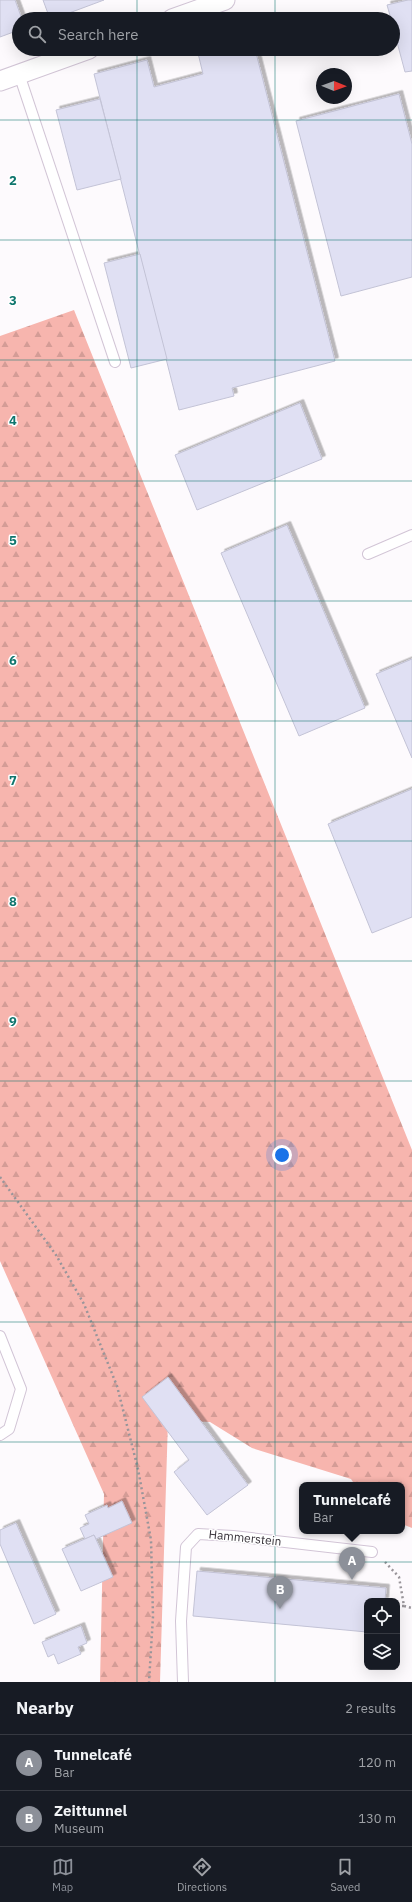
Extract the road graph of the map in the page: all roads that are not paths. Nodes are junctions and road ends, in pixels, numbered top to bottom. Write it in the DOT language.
graph roads {
  1 [pos="225,0"];
  2 [pos="192,12"];
  3 [pos="69,56"];
  4 [pos="18,74"];
  5 [pos="0,81"];
  6 [pos="115,362"];
  7 [pos="412,535"];
  8 [pos="368,554"];
  9 [pos="0,1336"];
  10 [pos="0,1435"];
  11 [pos="372,1552"];
  12 [pos="183,1682"];
  1 -- 2 [label="street"];
  3 -- 4 [label="street"];
  4 -- 5 [label="street"];
  4 -- 6 [label="lane"];
  7 -- 8 [label="lane"];
  9 -- 10 [label="lane"];
  11 -- 12 [label="lane, Hammerstein"];
}
